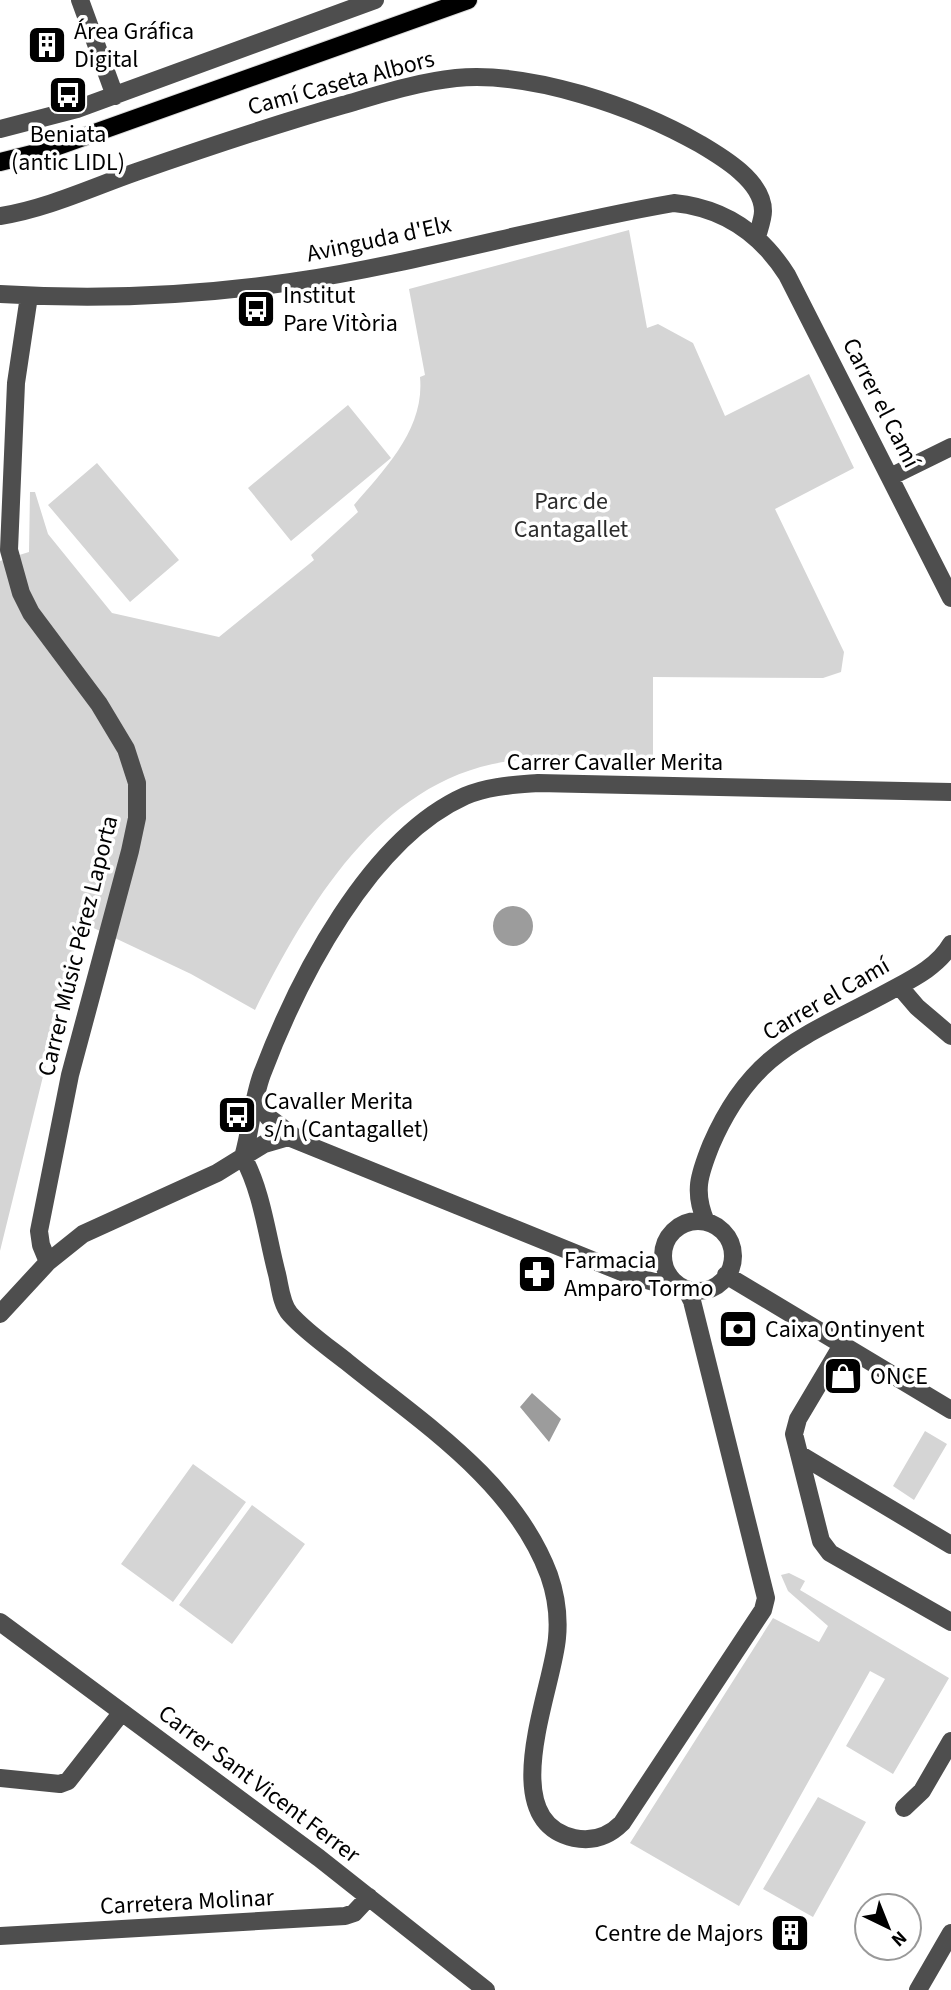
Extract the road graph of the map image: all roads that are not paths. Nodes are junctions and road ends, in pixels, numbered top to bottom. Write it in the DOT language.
graph roads {
  1 [pos="80,0"];
  2 [pos="374,0"];
  3 [pos="468,0"];
  4 [pos="115,96"];
  5 [pos="0,129"];
  6 [pos="0,162"];
  7 [pos="0,216"];
  8 [pos="757,237"];
  9 [pos="0,294"];
  10 [pos="29,296"];
  11 [pos="951,447"];
  12 [pos="890,477"];
  13 [pos="951,598"];
  14 [pos="951,792"];
  15 [pos="951,944"];
  16 [pos="900,986"];
  17 [pos="951,1036"];
  18 [pos="256,1095"];
  19 [pos="296,1138"];
  20 [pos="243,1157"];
  21 [pos="706,1222"];
  22 [pos="48,1262"];
  23 [pos="726,1275"];
  24 [pos="680,1285"];
  25 [pos="0,1314"];
  26 [pos="842,1345"];
  27 [pos="951,1410"];
  28 [pos="799,1454"];
  29 [pos="951,1545"];
  30 [pos="0,1622"];
  31 [pos="951,1622"];
  32 [pos="122,1712"];
  33 [pos="951,1741"];
  34 [pos="0,1778"];
  35 [pos="904,1808"];
  36 [pos="369,1897"];
  37 [pos="951,1933"];
  38 [pos="0,1936"];
  39 [pos="486,1990"];
  40 [pos="918,1990"];
  1 -- 4 [label="street"];
  2 -- 4 [label="street"];
  3 -- 6 [label="main road"];
  4 -- 5 [label="street"];
  7 -- 8 [label="street, Camí Caseta Albors"];
  8 -- 10 [label="street, Avinguda d'Elx"];
  8 -- 12 [label="street, Carrer el Camí"];
  9 -- 10 [label="street, Avinguda d'Elx"];
  10 -- 22 [label="street, Carrer Músic Pérez Laporta"];
  11 -- 12 [label="street"];
  12 -- 13 [label="street, Carrer el Camí"];
  14 -- 18 [label="street, Carrer Cavaller Merita"];
  15 -- 16 [label="street, Carrer el Camí"];
  16 -- 17 [label="street"];
  16 -- 21 [label="street, Carrer el Camí"];
  18 -- 19 [label="street"];
  18 -- 20 [label="street, Carrer Cavaller Merita"];
  19 -- 20 [label="street"];
  19 -- 24 [label="street"];
  20 -- 22 [label="street"];
  20 -- 24 [label="street"];
  21 -- 23 [label="street"];
  21 -- 24 [label="street"];
  22 -- 25 [label="street"];
  23 -- 24 [label="street"];
  23 -- 26 [label="street"];
  26 -- 27 [label="street"];
  26 -- 28 [label="street"];
  28 -- 29 [label="street"];
  28 -- 31 [label="street"];
  30 -- 32 [label="street, Carrer Sant Vicent Ferrer"];
  32 -- 34 [label="street"];
  32 -- 36 [label="street, Carrer Sant Vicent Ferrer"];
  33 -- 35 [label="street"];
  36 -- 38 [label="street, Carretera Molinar"];
  36 -- 39 [label="street, Carrer Sant Vicent Ferrer"];
  37 -- 40 [label="street"];
}
